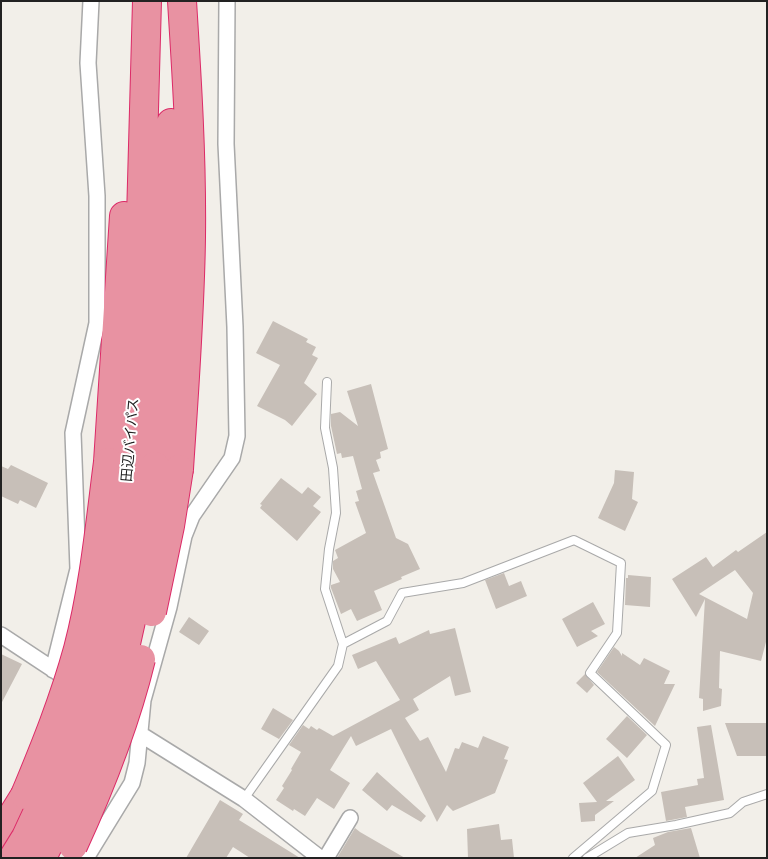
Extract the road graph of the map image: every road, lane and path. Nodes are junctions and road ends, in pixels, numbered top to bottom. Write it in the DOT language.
graph roads {
  1 [pos="92,1"];
  2 [pos="139,1"];
  3 [pos="148,1"];
  4 [pos="174,1"];
  5 [pos="182,1"];
  6 [pos="227,1"];
  7 [pos="327,382"];
  8 [pos="143,465"];
  9 [pos="1,635"];
  10 [pos="343,644"];
  11 [pos="53,670"];
  12 [pos="139,734"];
  13 [pos="767,794"];
  14 [pos="244,799"];
  15 [pos="350,818"];
  16 [pos="1,834"];
  17 [pos="75,854"];
  18 [pos="13,858"];
  19 [pos="42,858"];
  20 [pos="320,858"];
  21 [pos="326,858"];
  22 [pos="573,858"];
  23 [pos="586,858"];
  1 -- 11 [label="street"];
  2 -- 8 [label="highway"];
  3 -- 8 [label="highway, 田辺バイパス"];
  4 -- 8 [label="highway, 田辺バイパス"];
  5 -- 8 [label="highway"];
  6 -- 12 [label="street"];
  7 -- 10 [label="lane"];
  8 -- 16 [label="highway, bridge"];
  8 -- 17 [label="highway, bridge"];
  8 -- 18 [label="highway, 田辺バイパス, bridge"];
  8 -- 19 [label="highway, 田辺バイパス, bridge"];
  9 -- 11 [label="street"];
  10 -- 14 [label="lane"];
  10 -- 22 [label="lane"];
  11 -- 12 [label="street"];
  12 -- 14 [label="street"];
  12 -- 17 [label="street"];
  13 -- 23 [label="lane"];
  14 -- 20 [label="street"];
  15 -- 21 [label="street"];
}
